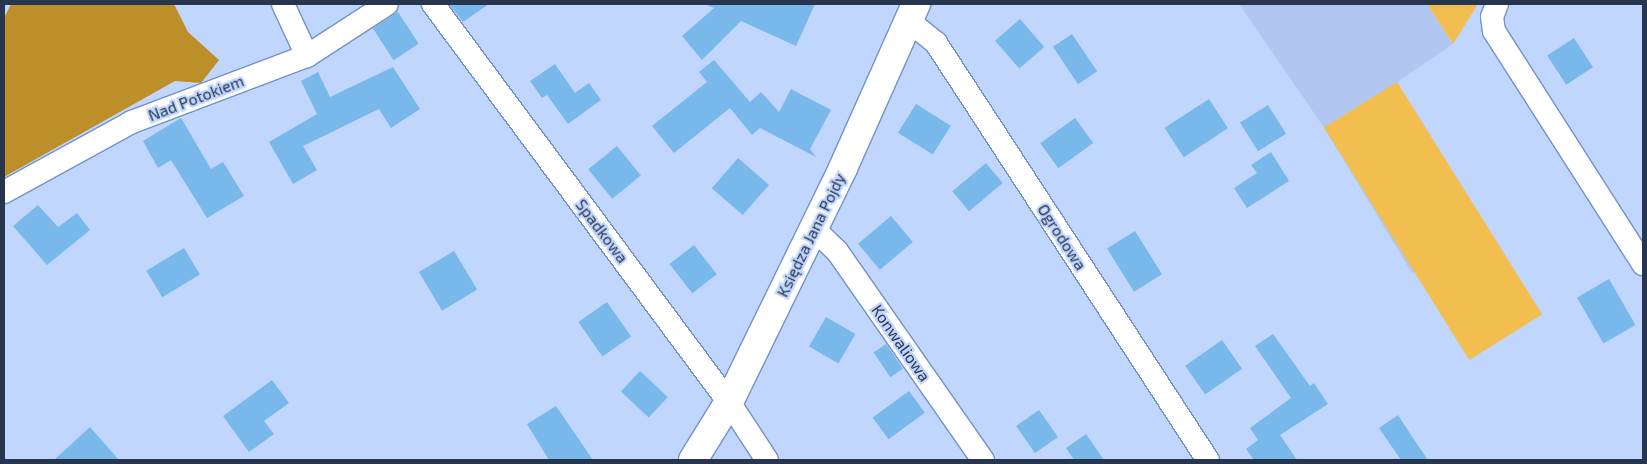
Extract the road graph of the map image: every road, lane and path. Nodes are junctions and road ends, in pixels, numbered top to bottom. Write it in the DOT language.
graph roads {
  1 [pos="283,4"];
  2 [pos="387,4"];
  3 [pos="434,4"];
  4 [pos="1496,4"];
  5 [pos="913,12"];
  6 [pos="306,56"];
  7 [pos="4,192"];
  8 [pos="814,229"];
  9 [pos="1643,264"];
  10 [pos="730,402"];
  11 [pos="693,460"];
  12 [pos="767,460"];
  13 [pos="983,460"];
  14 [pos="1208,460"];
  1 -- 6 [label="street"];
  2 -- 6 [label="street, Nad Potokiem"];
  3 -- 10 [label="street, Spadkowa"];
  4 -- 9 [label="street"];
  5 -- 8 [label="street, Księdza Jana Pojdy"];
  5 -- 14 [label="street, Ogrodowa"];
  6 -- 7 [label="street, Nad Potokiem"];
  8 -- 10 [label="street, Księdza Jana Pojdy"];
  8 -- 13 [label="street, Konwaliowa"];
  10 -- 11 [label="street, Księdza Jana Pojdy"];
  10 -- 12 [label="street, Spadkowa"];
}
